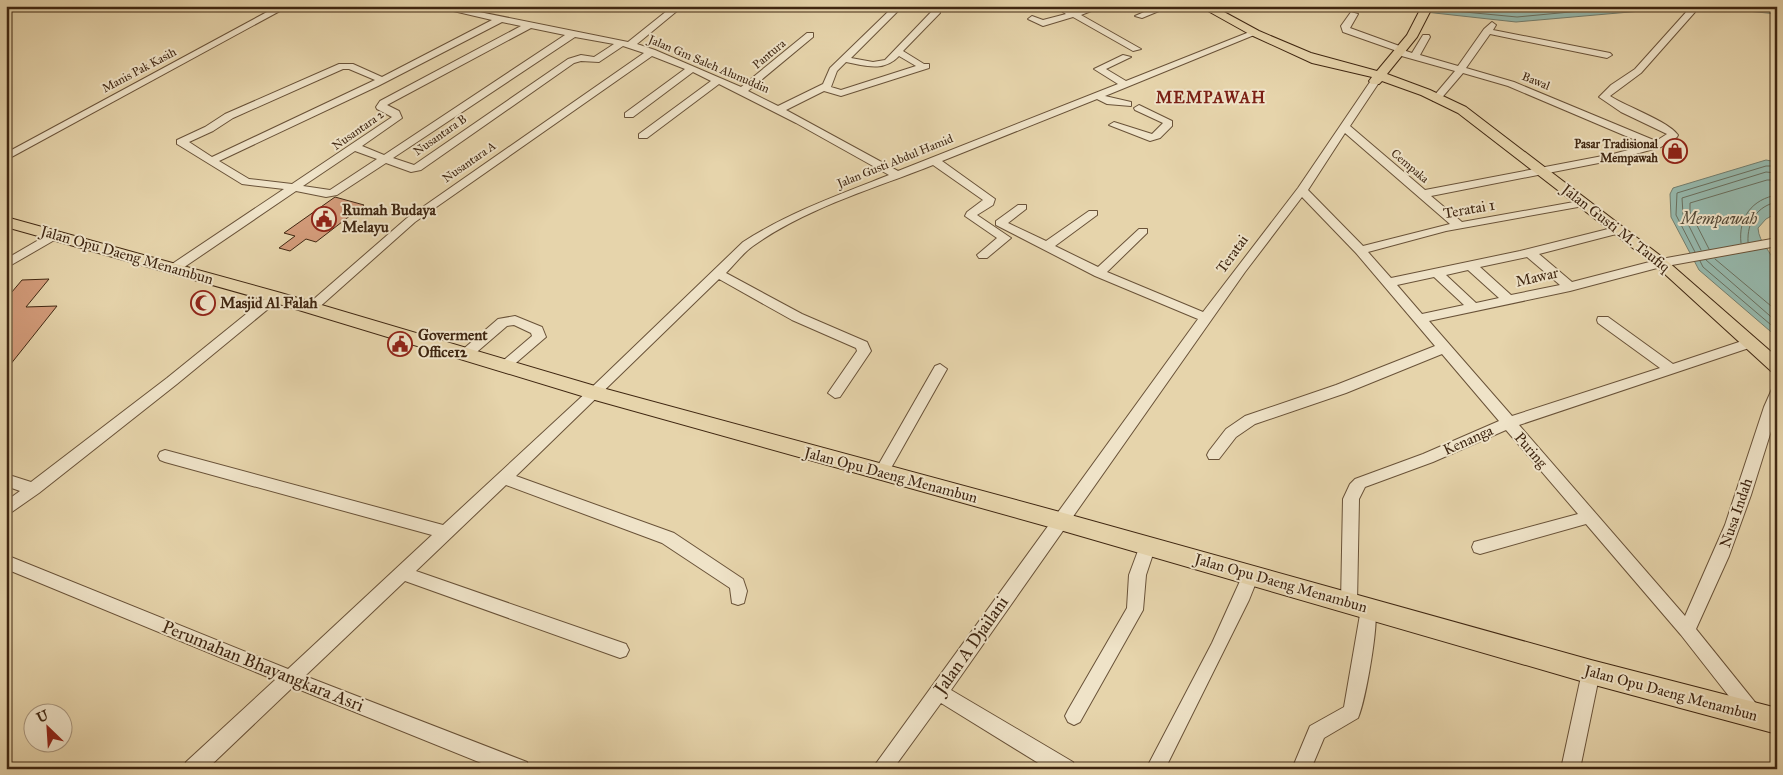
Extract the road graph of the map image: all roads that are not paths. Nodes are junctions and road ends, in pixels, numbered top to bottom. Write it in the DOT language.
graph roads {
  1 [pos="284,6"];
  2 [pos="436,6"];
  3 [pos="679,6"];
  4 [pos="899,6"];
  5 [pos="1058,6"];
  6 [pos="1100,6"];
  7 [pos="1167,6"];
  8 [pos="1204,6"];
  9 [pos="947,8"];
  10 [pos="934,9"];
  11 [pos="1426,9"];
  12 [pos="1691,12"];
  13 [pos="1074,14"];
  14 [pos="1354,14"];
  15 [pos="1139,16"];
  16 [pos="501,19"];
  17 [pos="1032,19"];
  18 [pos="529,25"];
  19 [pos="574,33"];
  20 [pos="1255,33"];
  21 [pos="810,35"];
  22 [pos="1426,37"];
  23 [pos="626,44"];
  24 [pos="1136,49"];
  25 [pos="1402,51"];
  26 [pos="652,52"];
  27 [pos="898,52"];
  28 [pos="1607,54"];
  29 [pos="1415,56"];
  30 [pos="1126,57"];
  31 [pos="844,59"];
  32 [pos="691,69"];
  33 [pos="1461,69"];
  34 [pos="1377,79"];
  35 [pos="382,80"];
  36 [pos="718,80"];
  37 [pos="1125,84"];
  38 [pos="824,88"];
  39 [pos="743,90"];
  40 [pos="1098,95"];
  41 [pos="1439,99"];
  42 [pos="1128,104"];
  43 [pos="1139,108"];
  44 [pos="779,109"];
  45 [pos="629,115"];
  46 [pos="1114,125"];
  47 [pos="1345,128"];
  48 [pos="643,136"];
  49 [pos="1657,145"];
  50 [pos="355,147"];
  51 [pos="6,157"];
  52 [pos="386,159"];
  53 [pos="934,160"];
  54 [pos="211,161"];
  55 [pos="1542,171"];
  56 [pos="897,175"];
  57 [pos="296,187"];
  58 [pos="1302,190"];
  59 [pos="1422,194"];
  60 [pos="1585,203"];
  61 [pos="1022,207"];
  62 [pos="1093,213"];
  63 [pos="6,222"];
  64 [pos="1459,225"];
  65 [pos="1620,230"];
  66 [pos="1143,231"];
  67 [pos="54,235"];
  68 [pos="1777,242"];
  69 [pos="1046,247"];
  70 [pos="1360,250"];
  71 [pos="1530,253"];
  72 [pos="983,255"];
  73 [pos="1661,263"];
  74 [pos="6,264"];
  75 [pos="1471,266"];
  76 [pos="173,269"];
  77 [pos="1099,273"];
  78 [pos="719,274"];
  79 [pos="1438,274"];
  80 [pos="1388,283"];
  81 [pos="1570,287"];
  82 [pos="275,297"];
  83 [pos="1509,300"];
  84 [pos="311,308"];
  85 [pos="1474,308"];
  86 [pos="1206,318"];
  87 [pos="1419,318"];
  88 [pos="1603,320"];
  89 [pos="1750,343"];
  90 [pos="1443,348"];
  91 [pos="466,354"];
  92 [pos="505,365"];
  93 [pos="1777,367"];
  94 [pos="940,369"];
  95 [pos="1671,369"];
  96 [pos="1777,392"];
  97 [pos="595,393"];
  98 [pos="834,393"];
  99 [pos="1508,423"];
  100 [pos="1214,455"];
  101 [pos="165,456"];
  102 [pos="881,473"];
  103 [pos="503,478"];
  104 [pos="6,480"];
  105 [pos="34,489"];
  106 [pos="6,510"];
  107 [pos="1589,517"];
  108 [pos="1060,520"];
  109 [pos="445,532"];
  110 [pos="1148,545"];
  111 [pos="1480,547"];
  112 [pos="6,562"];
  113 [pos="402,573"];
  114 [pos="1251,575"];
  115 [pos="738,598"];
  116 [pos="1359,605"];
  117 [pos="1687,630"];
  118 [pos="620,650"];
  119 [pos="1591,672"];
  120 [pos="290,678"];
  121 [pos="939,692"];
  122 [pos="1754,715"];
  123 [pos="1074,716"];
  124 [pos="1777,721"];
  125 [pos="192,769"];
  126 [pos="520,769"];
  127 [pos="881,769"];
  128 [pos="1066,769"];
  129 [pos="1155,769"];
  130 [pos="1300,769"];
  131 [pos="1570,769"];
  1 -- 51 [label="street, Manis Pak Kasih"];
  2 -- 16 [label="street, Jalan Gm Saleh Alunuddin"];
  3 -- 23 [label="street"];
  4 -- 31 [label="street"];
  5 -- 13 [label="street"];
  6 -- 13 [label="street"];
  7 -- 15 [label="street"];
  8 -- 20 [label="main road, Jalan Gusti M. Taufiq"];
  9 -- 10 [label="street"];
  10 -- 27 [label="street"];
  11 -- 25 [label="main road, Teratai"];
  12 -- 49 [label="street"];
  13 -- 17 [label="street"];
  13 -- 24 [label="street"];
  14 -- 25 [label="street, Bawal"];
  16 -- 18 [label="street, Jalan Gm Saleh Alunuddin"];
  16 -- 35 [label="street"];
  18 -- 19 [label="street, Jalan Gm Saleh Alunuddin"];
  18 -- 50 [label="street, Nusantara 2"];
  19 -- 23 [label="street, Jalan Gm Saleh Alunuddin"];
  19 -- 52 [label="street, Nusantara B"];
  20 -- 34 [label="main road, Jalan Gusti M. Taufiq"];
  20 -- 37 [label="street, Jalan Gusti Abdul Hamid"];
  21 -- 39 [label="street, Pantura"];
  22 -- 29 [label="street"];
  23 -- 26 [label="street, Jalan Gm Saleh Alunuddin"];
  23 -- 52 [label="street, Nusantara B"];
  25 -- 29 [label="street, Bawal"];
  25 -- 34 [label="main road, Teratai"];
  26 -- 32 [label="street, Jalan Gm Saleh Alunuddin"];
  26 -- 84 [label="street, Nusantara A"];
  27 -- 31 [label="street"];
  27 -- 38 [label="street"];
  28 -- 33 [label="street"];
  29 -- 33 [label="street, Bawal"];
  30 -- 37 [label="street"];
  31 -- 38 [label="street"];
  32 -- 36 [label="street, Jalan Gm Saleh Alunuddin"];
  32 -- 45 [label="street"];
  33 -- 41 [label="street"];
  33 -- 49 [label="street, Bawal"];
  34 -- 41 [label="main road, Jalan Gusti M. Taufiq"];
  34 -- 47 [label="street, Teratai"];
  35 -- 54 [label="street"];
  35 -- 54 [label="street"];
  36 -- 39 [label="street, Jalan Gm Saleh Alunuddin"];
  36 -- 48 [label="street"];
  37 -- 40 [label="street, Jalan Gusti Abdul Hamid"];
  38 -- 44 [label="street"];
  39 -- 44 [label="street, Jalan Gm Saleh Alunuddin"];
  40 -- 42 [label="street"];
  40 -- 53 [label="street, Jalan Gusti Abdul Hamid"];
  41 -- 55 [label="main road, Jalan Gusti M. Taufiq"];
  43 -- 46 [label="street"];
  44 -- 56 [label="street, Jalan Gm Saleh Alunuddin"];
  47 -- 58 [label="street, Teratai"];
  47 -- 59 [label="street, Cempaka"];
  49 -- 55 [label="street"];
  50 -- 52 [label="street"];
  50 -- 57 [label="street, Nusantara 2"];
  52 -- 57 [label="street"];
  53 -- 56 [label="street, Jalan Gusti Abdul Hamid"];
  53 -- 72 [label="street"];
  54 -- 57 [label="street"];
  55 -- 59 [label="street"];
  55 -- 60 [label="main road, Jalan Gusti M. Taufiq"];
  56 -- 78 [label="street, Jalan Gusti Abdul Hamid"];
  57 -- 76 [label="street, Nusantara 2"];
  58 -- 70 [label="street, Puring"];
  58 -- 86 [label="street, Teratai"];
  59 -- 64 [label="street, Cempaka"];
  60 -- 64 [label="street, Teratai 1"];
  60 -- 65 [label="main road, Jalan Gusti M. Taufiq"];
  61 -- 69 [label="street"];
  62 -- 69 [label="street"];
  63 -- 67 [label="highway, Jalan Opu Daeng Menambun"];
  64 -- 70 [label="street, Teratai 1"];
  65 -- 71 [label="street"];
  65 -- 73 [label="main road, Jalan Gusti M. Taufiq"];
  66 -- 77 [label="street"];
  67 -- 74 [label="street"];
  67 -- 76 [label="highway, Jalan Opu Daeng Menambun"];
  68 -- 73 [label="street, Mawar"];
  69 -- 77 [label="street"];
  70 -- 80 [label="street, Puring"];
  71 -- 75 [label="street"];
  71 -- 81 [label="street"];
  73 -- 81 [label="street, Mawar"];
  73 -- 89 [label="main road, Jalan Gusti M. Taufiq"];
  75 -- 79 [label="street"];
  75 -- 83 [label="street"];
  76 -- 82 [label="highway, Jalan Opu Daeng Menambun"];
  77 -- 86 [label="street"];
  78 -- 97 [label="street, Jalan Gusti Abdul Hamid"];
  78 -- 98 [label="street"];
  79 -- 80 [label="street"];
  79 -- 85 [label="street"];
  80 -- 87 [label="street, Puring"];
  81 -- 83 [label="street, Mawar"];
  82 -- 84 [label="highway, Jalan Opu Daeng Menambun"];
  82 -- 105 [label="street"];
  83 -- 85 [label="street, Mawar"];
  84 -- 91 [label="highway, Jalan Opu Daeng Menambun"];
  85 -- 87 [label="street, Mawar"];
  86 -- 108 [label="street, Teratai"];
  87 -- 90 [label="street, Puring"];
  88 -- 95 [label="street"];
  89 -- 93 [label="main road, Jalan Gusti M. Taufiq"];
  89 -- 95 [label="street, Kenanga"];
  90 -- 99 [label="street, Puring"];
  90 -- 100 [label="street"];
  91 -- 92 [label="highway, Jalan Opu Daeng Menambun"];
  91 -- 92 [label="street"];
  92 -- 97 [label="highway, Jalan Opu Daeng Menambun"];
  94 -- 102 [label="street"];
  95 -- 99 [label="street, Kenanga"];
  96 -- 117 [label="street, Nusa Indah"];
  97 -- 102 [label="highway, Jalan Opu Daeng Menambun"];
  97 -- 103 [label="street, Jalan Gusti Abdul Hamid"];
  99 -- 107 [label="street, Puring"];
  99 -- 116 [label="street, Kenanga"];
  101 -- 109 [label="street"];
  102 -- 108 [label="highway, Jalan Opu Daeng Menambun"];
  103 -- 109 [label="street, Jalan Gusti Abdul Hamid"];
  103 -- 115 [label="street"];
  104 -- 105 [label="street"];
  105 -- 106 [label="street"];
  107 -- 111 [label="street"];
  107 -- 117 [label="street, Puring"];
  108 -- 110 [label="highway, Jalan Opu Daeng Menambun"];
  108 -- 121 [label="street, Jalan A Djailani"];
  109 -- 113 [label="street, Jalan Gusti Abdul Hamid"];
  110 -- 114 [label="highway, Jalan Opu Daeng Menambun"];
  110 -- 123 [label="street"];
  112 -- 120 [label="street, Perumahan Bhayangkara Asri"];
  113 -- 118 [label="street"];
  113 -- 120 [label="street, Jalan Gusti Abdul Hamid"];
  114 -- 116 [label="highway, Jalan Opu Daeng Menambun"];
  114 -- 129 [label="street"];
  116 -- 119 [label="highway, Jalan Opu Daeng Menambun"];
  116 -- 130 [label="street"];
  117 -- 122 [label="street, Puring"];
  119 -- 122 [label="highway, Jalan Opu Daeng Menambun"];
  119 -- 131 [label="street"];
  120 -- 125 [label="street, Jalan Gusti Abdul Hamid"];
  120 -- 126 [label="street, Perumahan Bhayangkara Asri"];
  121 -- 127 [label="street, Jalan A Djailani"];
  121 -- 128 [label="street"];
  122 -- 124 [label="highway, Jalan Opu Daeng Menambun"];
}
